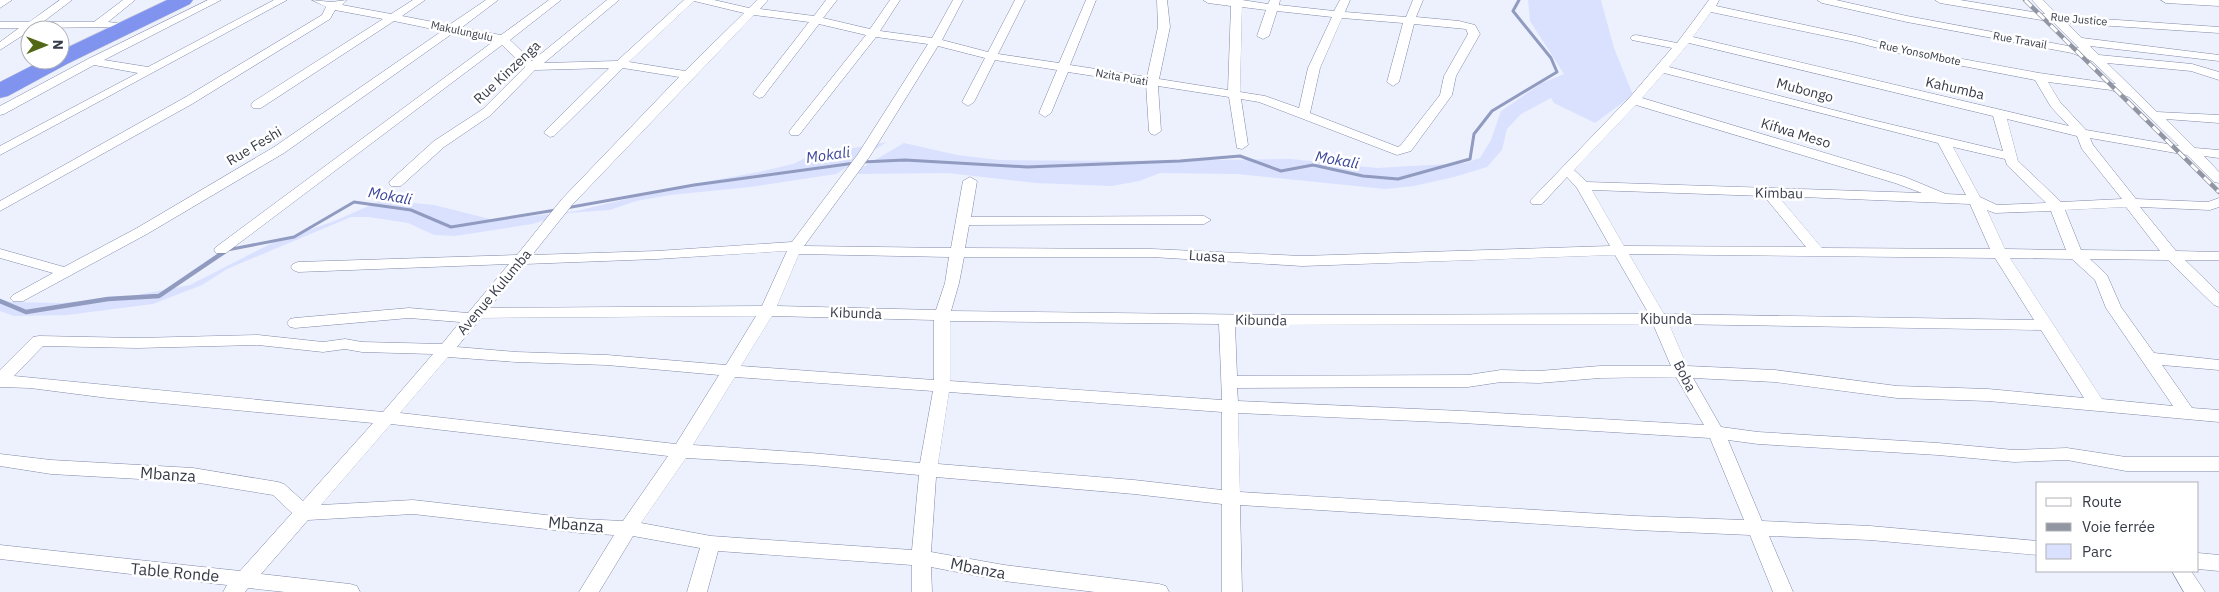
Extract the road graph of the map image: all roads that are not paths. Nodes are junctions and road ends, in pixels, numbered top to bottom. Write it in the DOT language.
graph roads {
  1 [pos="7,0"];
  2 [pos="67,0"];
  3 [pos="165,0"];
  4 [pos="173,0"];
  5 [pos="183,0"];
  6 [pos="191,0"];
  7 [pos="216,0"];
  8 [pos="282,0"];
  9 [pos="317,0"];
  10 [pos="420,0"];
  11 [pos="493,0"];
  12 [pos="556,0"];
  13 [pos="614,0"];
  14 [pos="690,0"];
  15 [pos="699,0"];
  16 [pos="832,0"];
  17 [pos="895,0"];
  18 [pos="958,0"];
  19 [pos="1020,0"];
  20 [pos="1091,0"];
  21 [pos="1162,0"];
  22 [pos="1208,0"];
  23 [pos="1346,0"];
  24 [pos="1418,0"];
  25 [pos="1822,0"];
  26 [pos="1940,0"];
  27 [pos="2036,0"];
  28 [pos="2166,0"];
  29 [pos="1237,1"];
  30 [pos="337,3"];
  31 [pos="1274,3"];
  32 [pos="2219,3"];
  33 [pos="1712,4"];
  34 [pos="0,5"];
  35 [pos="758,6"];
  36 [pos="136,13"];
  37 [pos="1340,15"];
  38 [pos="394,16"];
  39 [pos="2056,19"];
  40 [pos="39,20"];
  41 [pos="816,20"];
  42 [pos="1409,22"];
  43 [pos="0,25"];
  44 [pos="20,25"];
  45 [pos="452,28"];
  46 [pos="2219,30"];
  47 [pos="874,32"];
  48 [pos="20,34"];
  49 [pos="70,34"];
  50 [pos="1263,36"];
  51 [pos="1636,38"];
  52 [pos="502,39"];
  53 [pos="96,40"];
  54 [pos="2078,41"];
  55 [pos="935,42"];
  56 [pos="1682,43"];
  57 [pos="0,48"];
  58 [pos="70,51"];
  59 [pos="70,54"];
  60 [pos="992,56"];
  61 [pos="2096,58"];
  62 [pos="2219,58"];
  63 [pos="620,64"];
  64 [pos="532,67"];
  65 [pos="1064,67"];
  66 [pos="1660,68"];
  67 [pos="28,70"];
  68 [pos="41,70"];
  69 [pos="149,71"];
  70 [pos="688,75"];
  71 [pos="2219,76"];
  72 [pos="2039,77"];
  73 [pos="1152,82"];
  74 [pos="1393,82"];
  75 [pos="0,83"];
  76 [pos="0,91"];
  77 [pos="1234,93"];
  78 [pos="759,94"];
  79 [pos="2131,94"];
  80 [pos="1634,100"];
  81 [pos="968,102"];
  82 [pos="257,105"];
  83 [pos="0,111"];
  84 [pos="1045,113"];
  85 [pos="1304,114"];
  86 [pos="1999,114"];
  87 [pos="2153,115"];
  88 [pos="2219,119"];
  89 [pos="795,132"];
  90 [pos="1155,132"];
  91 [pos="550,133"];
  92 [pos="2082,133"];
  93 [pos="1943,141"];
  94 [pos="1242,144"];
  95 [pos="0,151"];
  96 [pos="2189,152"];
  97 [pos="2219,154"];
  98 [pos="2010,157"];
  99 [pos="1568,171"];
  100 [pos="2219,180"];
  101 [pos="970,181"];
  102 [pos="396,183"];
  103 [pos="1582,186"];
  104 [pos="1769,194"];
  105 [pos="1949,198"];
  106 [pos="1975,200"];
  107 [pos="1537,201"];
  108 [pos="2219,202"];
  109 [pos="2130,203"];
  110 [pos="2056,205"];
  111 [pos="0,207"];
  112 [pos="1204,220"];
  113 [pos="962,221"];
  114 [pos="795,248"];
  115 [pos="222,250"];
  116 [pos="1620,250"];
  117 [pos="1816,250"];
  118 [pos="958,252"];
  119 [pos="0,253"];
  120 [pos="1998,253"];
  121 [pos="2075,254"];
  122 [pos="2172,256"];
  123 [pos="2219,256"];
  124 [pos="520,261"];
  125 [pos="298,267"];
  126 [pos="66,272"];
  127 [pos="18,298"];
  128 [pos="2219,302"];
  129 [pos="767,311"];
  130 [pos="475,315"];
  131 [pos="942,315"];
  132 [pos="1659,319"];
  133 [pos="1227,320"];
  134 [pos="295,323"];
  135 [pos="2045,325"];
  136 [pos="444,350"];
  137 [pos="2149,358"];
  138 [pos="2219,365"];
  139 [pos="730,371"];
  140 [pos="1681,371"];
  141 [pos="0,380"];
  142 [pos="1229,382"];
  143 [pos="942,385"];
  144 [pos="2097,405"];
  145 [pos="1230,407"];
  146 [pos="2187,413"];
  147 [pos="2219,416"];
  148 [pos="387,418"];
  149 [pos="1716,432"];
  150 [pos="680,451"];
  151 [pos="0,460"];
  152 [pos="2219,464"];
  153 [pos="928,469"];
  154 [pos="1232,498"];
  155 [pos="304,513"];
  156 [pos="628,528"];
  157 [pos="1758,530"];
  158 [pos="711,543"];
  159 [pos="2036,548"];
  160 [pos="0,552"];
  161 [pos="922,558"];
  162 [pos="2199,561"];
  163 [pos="2219,563"];
  164 [pos="2182,572"];
  165 [pos="240,585"];
  166 [pos="350,592"];
  167 [pos="589,592"];
  168 [pos="697,592"];
  169 [pos="922,592"];
  170 [pos="1160,592"];
  171 [pos="1232,592"];
  172 [pos="1783,592"];
  173 [pos="2195,592"];
  1 -- 34 [label="street"];
  2 -- 40 [label="street"];
  3 -- 53 [label="highway"];
  4 -- 36 [label="highway"];
  5 -- 36 [label="highway"];
  6 -- 53 [label="highway"];
  7 -- 53 [label="street"];
  8 -- 69 [label="street"];
  9 -- 30 [label="street, Makulungulu"];
  10 -- 38 [label="street"];
  11 -- 45 [label="street, Rue Feshi"];
  12 -- 52 [label="street"];
  13 -- 64 [label="street, Rue Kinzenga"];
  14 -- 63 [label="street"];
  15 -- 35 [label="street, Nzita Puati"];
  16 -- 41 [label="street"];
  17 -- 47 [label="street"];
  18 -- 55 [label="street"];
  19 -- 60 [label="street"];
  20 -- 65 [label="street"];
  21 -- 73 [label="street"];
  22 -- 29 [label="street"];
  23 -- 37 [label="street"];
  24 -- 42 [label="street"];
  25 -- 61 [label="street, Rue Travail"];
  26 -- 39 [label="street, Rue Justice"];
  27 -- 39 [label="street"];
  28 -- 32 [label="street"];
  29 -- 31 [label="street"];
  29 -- 77 [label="street"];
  30 -- 38 [label="street, Makulungulu"];
  30 -- 111 [label="street"];
  31 -- 37 [label="street"];
  31 -- 50 [label="street"];
  33 -- 56 [label="street"];
  33 -- 72 [label="street, Rue YonsoMbote"];
  35 -- 41 [label="street, Nzita Puati"];
  35 -- 70 [label="street, Avenue Kulumba"];
  36 -- 53 [label="highway"];
  37 -- 42 [label="street"];
  37 -- 85 [label="street"];
  38 -- 45 [label="street, Makulungulu"];
  38 -- 82 [label="street"];
  39 -- 46 [label="street, Rue Justice"];
  39 -- 54 [label="street"];
  41 -- 47 [label="street, Nzita Puati"];
  41 -- 78 [label="street"];
  42 -- 74 [label="street"];
  42 -- 85 [label="street, Nzita Puati"];
  43 -- 44 [label="street"];
  45 -- 52 [label="street, Makulungulu"];
  45 -- 126 [label="street, Rue Feshi"];
  47 -- 55 [label="street, Nzita Puati"];
  47 -- 89 [label="street"];
  48 -- 57 [label="street"];
  49 -- 53 [label="street"];
  51 -- 56 [label="street, Kahumba"];
  52 -- 64 [label="street, Makulungulu"];
  52 -- 115 [label="street"];
  53 -- 58 [label="highway"];
  53 -- 59 [label="highway"];
  53 -- 69 [label="street"];
  53 -- 83 [label="street"];
  54 -- 61 [label="street"];
  54 -- 62 [label="street"];
  55 -- 60 [label="street, Nzita Puati"];
  55 -- 114 [label="street"];
  56 -- 66 [label="street"];
  56 -- 86 [label="street, Kahumba"];
  60 -- 65 [label="street, Nzita Puati"];
  60 -- 81 [label="street"];
  61 -- 71 [label="street, Rue Travail"];
  61 -- 79 [label="street"];
  63 -- 64 [label="street"];
  63 -- 70 [label="street"];
  63 -- 91 [label="street"];
  64 -- 102 [label="street, Rue Kinzenga"];
  65 -- 73 [label="street, Nzita Puati"];
  65 -- 84 [label="street"];
  66 -- 80 [label="street"];
  66 -- 93 [label="street, Mubongo"];
  67 -- 75 [label="highway"];
  68 -- 76 [label="highway"];
  69 -- 95 [label="street"];
  70 -- 124 [label="street, Avenue Kulumba"];
  72 -- 79 [label="street, Rue YonsoMbote"];
  72 -- 92 [label="street"];
  73 -- 77 [label="street, Nzita Puati"];
  73 -- 90 [label="street"];
  77 -- 85 [label="street, Nzita Puati"];
  77 -- 94 [label="street"];
  79 -- 87 [label="street"];
  80 -- 99 [label="street"];
  80 -- 105 [label="street, Kifwa Meso"];
  86 -- 92 [label="street, Kahumba"];
  86 -- 98 [label="street"];
  87 -- 88 [label="street"];
  87 -- 96 [label="street"];
  92 -- 96 [label="street, Kahumba"];
  92 -- 109 [label="street"];
  93 -- 98 [label="street, Mubongo"];
  93 -- 106 [label="street"];
  96 -- 97 [label="street, Kahumba"];
  96 -- 100 [label="street"];
  98 -- 110 [label="street"];
  99 -- 103 [label="street, Boba"];
  99 -- 107 [label="street"];
  101 -- 113 [label="street"];
  103 -- 104 [label="street, Kimbau"];
  103 -- 116 [label="street, Boba"];
  104 -- 105 [label="street, Kimbau"];
  104 -- 117 [label="street"];
  105 -- 106 [label="street, Kimbau"];
  106 -- 110 [label="street, Kimbau"];
  106 -- 120 [label="street"];
  108 -- 109 [label="street, Kimbau"];
  109 -- 110 [label="street, Kimbau"];
  109 -- 122 [label="street"];
  110 -- 121 [label="street"];
  112 -- 113 [label="street"];
  113 -- 118 [label="street"];
  114 -- 118 [label="street, Luasa"];
  114 -- 124 [label="street, Luasa"];
  114 -- 129 [label="street"];
  116 -- 117 [label="street, Luasa"];
  116 -- 118 [label="street, Luasa"];
  116 -- 132 [label="street, Boba"];
  117 -- 120 [label="street, Luasa"];
  118 -- 131 [label="street"];
  119 -- 126 [label="street"];
  120 -- 121 [label="street, Luasa"];
  120 -- 135 [label="street"];
  121 -- 122 [label="street, Luasa"];
  121 -- 137 [label="street"];
  122 -- 123 [label="street, Luasa"];
  122 -- 128 [label="street"];
  124 -- 125 [label="street, Luasa"];
  124 -- 130 [label="street, Avenue Kulumba"];
  126 -- 127 [label="street, Rue Feshi"];
  129 -- 130 [label="street, Kibunda"];
  129 -- 131 [label="street, Kibunda"];
  129 -- 139 [label="street"];
  130 -- 134 [label="street, Kibunda"];
  130 -- 136 [label="street, Avenue Kulumba"];
  131 -- 133 [label="street, Kibunda"];
  131 -- 143 [label="street"];
  132 -- 133 [label="street, Kibunda"];
  132 -- 135 [label="street, Kibunda"];
  132 -- 140 [label="street, Boba"];
  133 -- 142 [label="street"];
  135 -- 144 [label="street"];
  136 -- 139 [label="street"];
  136 -- 141 [label="street"];
  136 -- 148 [label="street, Avenue Kulumba"];
  137 -- 138 [label="street"];
  137 -- 146 [label="street"];
  139 -- 143 [label="street"];
  139 -- 150 [label="street"];
  140 -- 142 [label="street"];
  140 -- 144 [label="street"];
  140 -- 149 [label="street, Boba"];
  141 -- 148 [label="street"];
  142 -- 145 [label="street"];
  143 -- 145 [label="street"];
  143 -- 153 [label="street"];
  144 -- 146 [label="street"];
  145 -- 149 [label="street"];
  145 -- 154 [label="street"];
  146 -- 147 [label="street"];
  148 -- 150 [label="street"];
  148 -- 155 [label="street, Avenue Kulumba"];
  149 -- 152 [label="street"];
  149 -- 157 [label="street, Boba"];
  150 -- 153 [label="street"];
  150 -- 156 [label="street"];
  151 -- 155 [label="street, Mbanza"];
  153 -- 154 [label="street"];
  153 -- 161 [label="street"];
  154 -- 157 [label="street"];
  154 -- 171 [label="street"];
  155 -- 156 [label="street, Mbanza"];
  155 -- 165 [label="street, Avenue Kulumba"];
  156 -- 158 [label="street, Mbanza"];
  156 -- 167 [label="street"];
  157 -- 159 [label="street"];
  157 -- 172 [label="street, Boba"];
  158 -- 161 [label="street, Mbanza"];
  158 -- 168 [label="street"];
  160 -- 165 [label="street, Table Ronde"];
  161 -- 169 [label="street"];
  161 -- 170 [label="street, Mbanza"];
  162 -- 163 [label="street"];
  164 -- 173 [label="street"];
  165 -- 166 [label="street, Table Ronde"];
}
